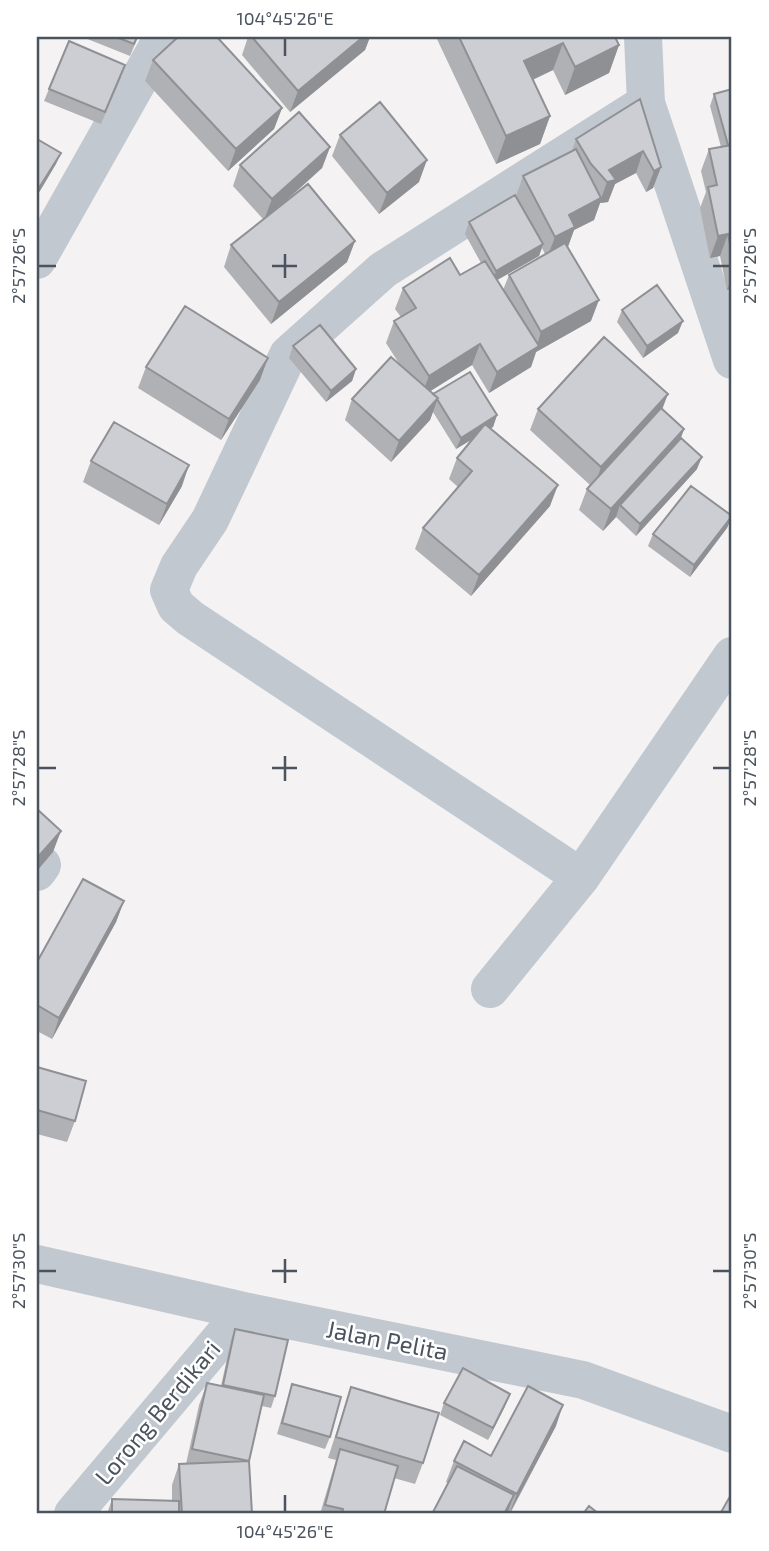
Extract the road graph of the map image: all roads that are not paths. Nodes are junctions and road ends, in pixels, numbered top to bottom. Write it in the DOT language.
graph roads {
  1 [pos="163,37"];
  2 [pos="643,37"];
  3 [pos="646,103"];
  4 [pos="37,260"];
  5 [pos="725,315"];
  6 [pos="732,359"];
  7 [pos="732,656"];
  8 [pos="581,877"];
  9 [pos="490,989"];
  10 [pos="37,1264"];
  11 [pos="244,1311"];
  12 [pos="732,1434"];
  13 [pos="73,1514"];
  1 -- 4 [label="street"];
  2 -- 3 [label="street"];
  3 -- 5 [label="street"];
  3 -- 8 [label="street"];
  5 -- 6 [label="street"];
  7 -- 8 [label="street"];
  8 -- 9 [label="street"];
  10 -- 11 [label="street, Jalan Pelita"];
  11 -- 12 [label="street, Jalan Pelita"];
  11 -- 13 [label="street, Lorong Berdikari"];
}
